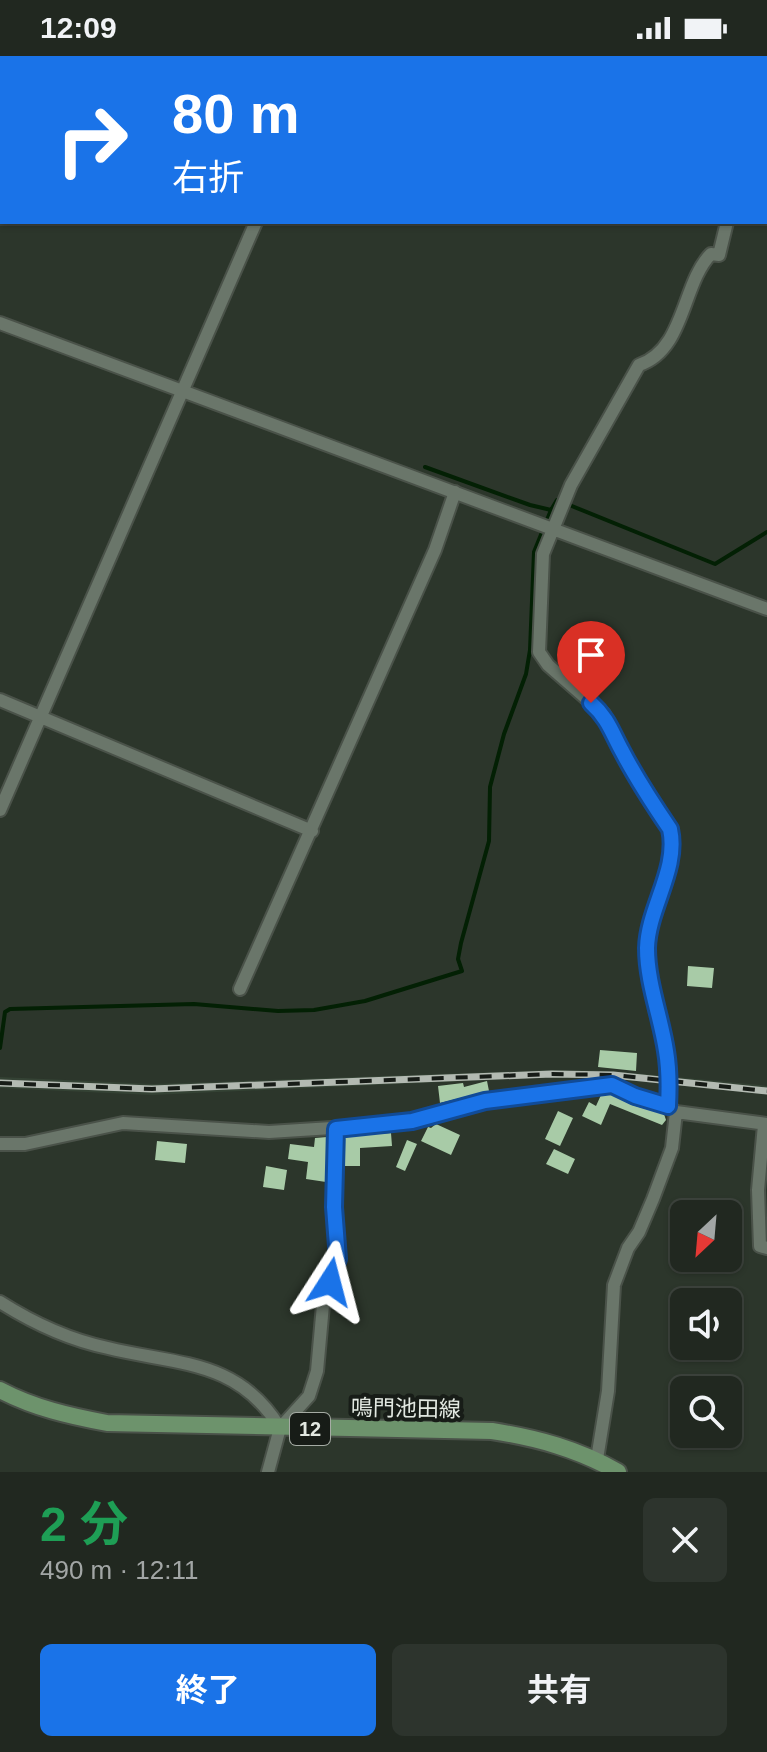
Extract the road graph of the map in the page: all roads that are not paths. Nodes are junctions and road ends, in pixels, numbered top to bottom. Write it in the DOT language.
graph roads {
  1 [pos="255,224"];
  2 [pos="727,224"];
  3 [pos="0,323"];
  4 [pos="182,391"];
  5 [pos="455,492"];
  6 [pos="546,526"];
  7 [pos="767,609"];
  8 [pos="0,700"];
  9 [pos="42,717"];
  10 [pos="0,810"];
  11 [pos="312,831"];
  12 [pos="240,989"];
  13 [pos="672,1109"];
  14 [pos="765,1124"];
  15 [pos="336,1129"];
  16 [pos="0,1144"];
  17 [pos="767,1248"];
  18 [pos="0,1302"];
  19 [pos="0,1390"];
  20 [pos="280,1428"];
  21 [pos="597,1459"];
  22 [pos="268,1472"];
  23 [pos="618,1472"];
  1 -- 4 [label="street"];
  2 -- 6 [label="street"];
  3 -- 4 [label="street"];
  4 -- 5 [label="street"];
  4 -- 9 [label="street"];
  5 -- 6 [label="street"];
  5 -- 11 [label="street"];
  6 -- 7 [label="street"];
  6 -- 13 [label="street"];
  8 -- 9 [label="street"];
  9 -- 10 [label="street"];
  9 -- 11 [label="street"];
  11 -- 12 [label="street"];
  13 -- 14 [label="street"];
  13 -- 15 [label="street"];
  13 -- 21 [label="street"];
  14 -- 17 [label="street"];
  15 -- 16 [label="street"];
  15 -- 20 [label="street"];
  18 -- 20 [label="street"];
  19 -- 20 [label="main road, 鳴門池田線 / 12"];
  20 -- 21 [label="main road, 鳴門池田線 / 12"];
  20 -- 22 [label="street"];
  21 -- 23 [label="main road, 鳴門池田線 / 12"];
}
